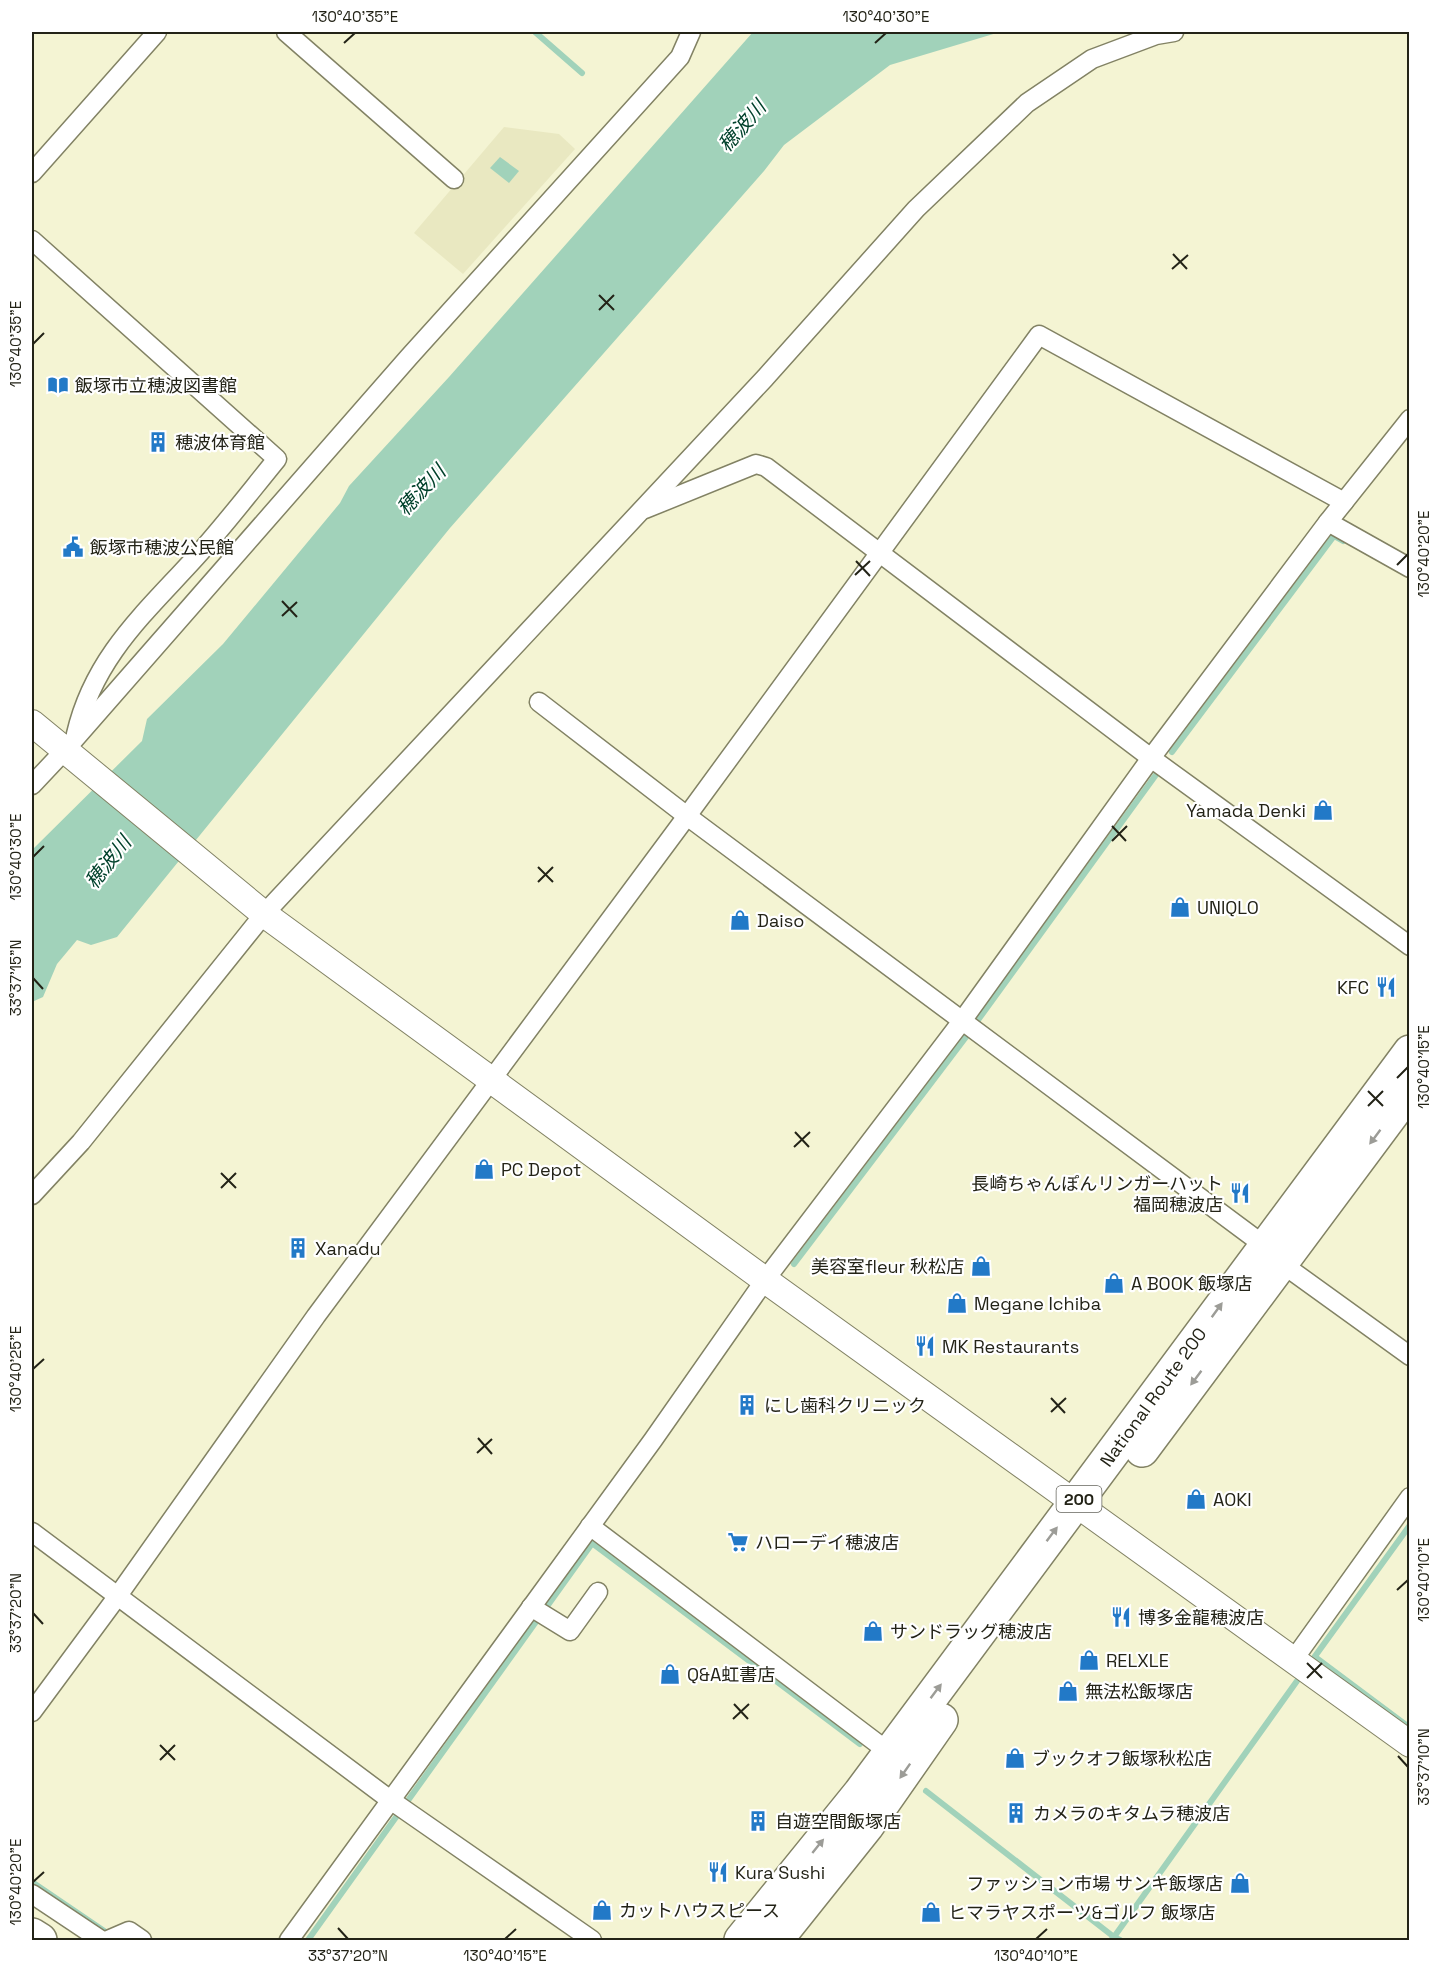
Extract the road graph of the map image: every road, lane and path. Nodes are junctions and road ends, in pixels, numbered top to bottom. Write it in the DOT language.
graph roads {
  1 [pos="157,32"];
  2 [pos="286,32"];
  3 [pos="691,32"];
  4 [pos="702,32"];
  5 [pos="1174,32"];
  6 [pos="680,57"];
  7 [pos="32,173"];
  8 [pos="454,179"];
  9 [pos="32,240"];
  10 [pos="1410,419"];
  11 [pos="1344,502"];
  12 [pos="641,510"];
  13 [pos="1328,522"];
  14 [pos="880,553"];
  15 [pos="1410,568"];
  16 [pos="539,702"];
  17 [pos="32,723"];
  18 [pos="70,748"];
  19 [pos="1151,758"];
  20 [pos="32,785"];
  21 [pos="687,816"];
  22 [pos="264,914"];
  23 [pos="1410,946"];
  24 [pos="962,1021"];
  25 [pos="1410,1052"];
  26 [pos="492,1081"];
  27 [pos="1410,1090"];
  28 [pos="32,1195"];
  29 [pos="1273,1254"];
  30 [pos="765,1280"];
  31 [pos="1410,1356"];
  32 [pos="1410,1497"];
  33 [pos="1085,1509"];
  34 [pos="590,1526"];
  35 [pos="32,1532"];
  36 [pos="598,1592"];
  37 [pos="117,1597"];
  38 [pos="539,1612"];
  39 [pos="1294,1659"];
  40 [pos="32,1712"];
  41 [pos="1410,1744"];
  42 [pos="890,1753"];
  43 [pos="398,1805"];
  44 [pos="32,1894"];
  45 [pos="32,1935"];
  46 [pos="114,1938"];
  47 [pos="40,1941"];
  48 [pos="101,1941"];
  49 [pos="142,1941"];
  50 [pos="289,1941"];
  51 [pos="592,1941"];
  52 [pos="741,1941"];
  53 [pos="776,1941"];
  1 -- 7 [label="street"];
  2 -- 8 [label="street"];
  3 -- 6 [label="street"];
  4 -- 6 [label="street"];
  5 -- 12 [label="street"];
  6 -- 18 [label="street"];
  9 -- 18 [label="street"];
  10 -- 11 [label="street"];
  11 -- 13 [label="street"];
  11 -- 14 [label="street"];
  12 -- 14 [label="street"];
  12 -- 22 [label="street"];
  13 -- 15 [label="street"];
  13 -- 19 [label="street"];
  14 -- 19 [label="street"];
  14 -- 21 [label="street"];
  16 -- 21 [label="street"];
  17 -- 18 [label="street"];
  18 -- 20 [label="street"];
  18 -- 22 [label="street"];
  19 -- 23 [label="street"];
  19 -- 24 [label="street"];
  21 -- 24 [label="street"];
  21 -- 26 [label="street"];
  22 -- 26 [label="street"];
  22 -- 28 [label="street"];
  24 -- 29 [label="street"];
  24 -- 30 [label="street"];
  25 -- 29 [label="highway, National Route 200 / 200"];
  26 -- 30 [label="street"];
  26 -- 37 [label="street"];
  27 -- 29 [label="highway, National Route 200 / 200, one-way"];
  29 -- 31 [label="street"];
  29 -- 33 [label="highway, National Route 200 / 200"];
  30 -- 33 [label="street"];
  30 -- 34 [label="street"];
  32 -- 39 [label="street"];
  33 -- 39 [label="street"];
  42 -- 33 [label="highway, National Route 200 / 200, one-way"];
  33 -- 53 [label="highway, National Route 200 / 200, one-way"];
  34 -- 38 [label="street"];
  34 -- 42 [label="street"];
  35 -- 37 [label="street"];
  36 -- 38 [label="street"];
  37 -- 40 [label="street"];
  37 -- 43 [label="street"];
  38 -- 43 [label="street"];
  39 -- 41 [label="street"];
  52 -- 42 [label="highway, National Route 200 / 200, one-way"];
  43 -- 50 [label="street"];
  43 -- 51 [label="street"];
  44 -- 48 [label="street"];
  45 -- 47 [label="highway"];
  46 -- 49 [label="street"];
}
